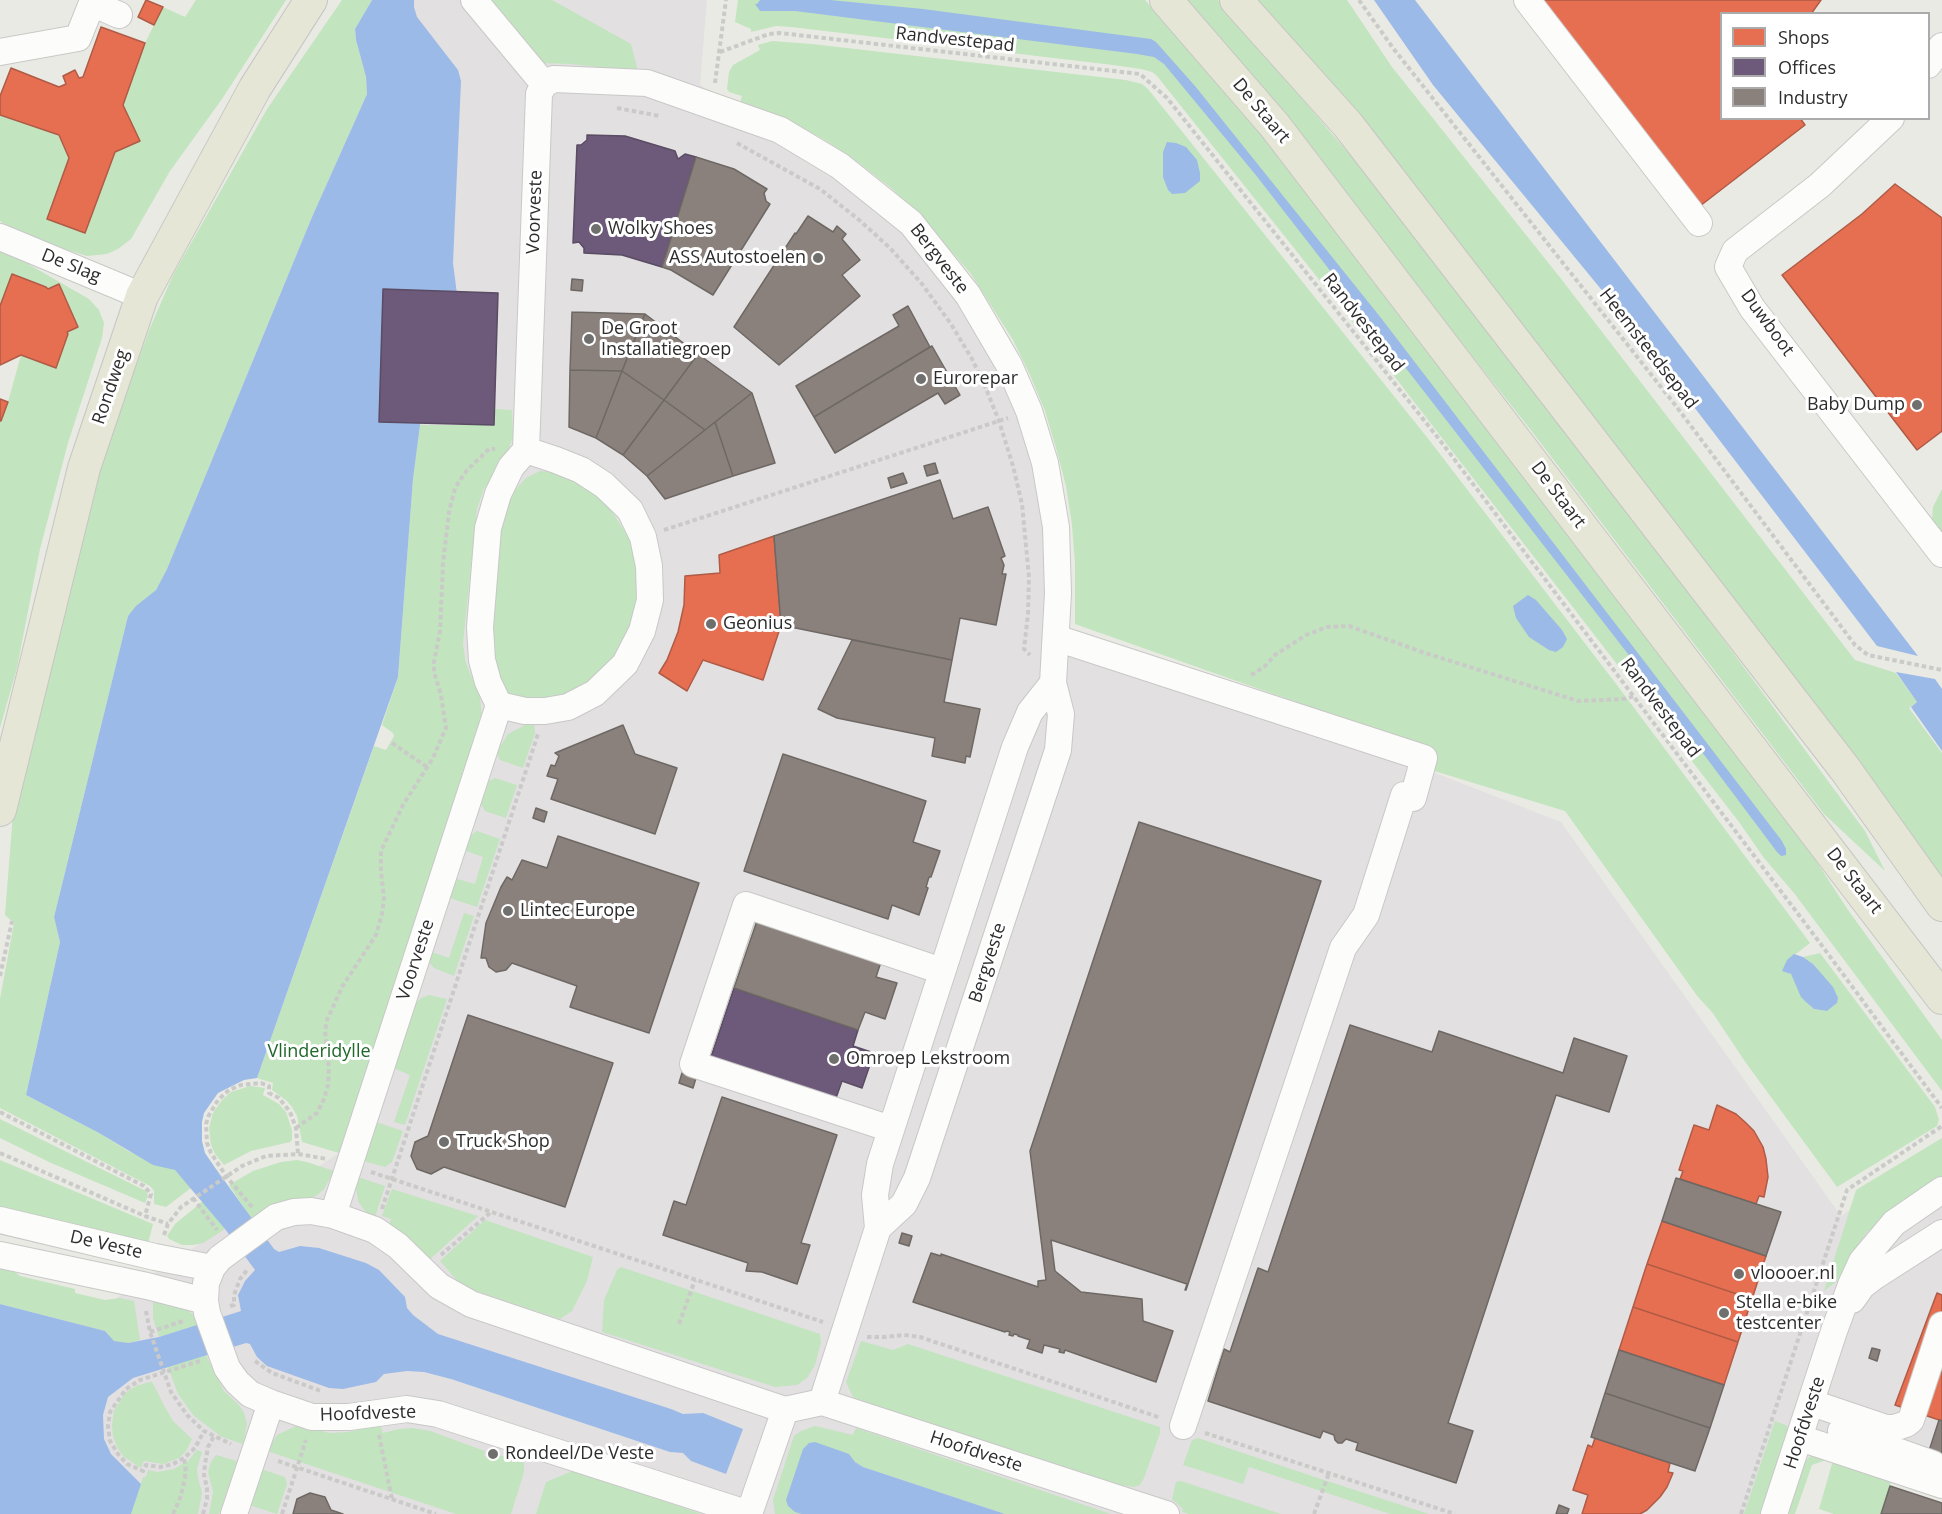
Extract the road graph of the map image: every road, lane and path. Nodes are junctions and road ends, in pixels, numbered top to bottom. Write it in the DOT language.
graph roads {
  1 [pos="311,0"];
  2 [pos="474,0"];
  3 [pos="726,0"];
  4 [pos="1166,0"];
  5 [pos="1236,0"];
  6 [pos="1359,0"];
  7 [pos="1527,0"];
  8 [pos="89,1"];
  9 [pos="119,15"];
  10 [pos="1942,46"];
  11 [pos="0,52"];
  12 [pos="720,52"];
  13 [pos="1930,64"];
  14 [pos="544,84"];
  15 [pos="712,105"];
  16 [pos="614,108"];
  17 [pos="668,118"];
  18 [pos="1889,120"];
  19 [pos="732,140"];
  20 [pos="1699,223"];
  21 [pos="0,237"];
  22 [pos="142,296"];
  23 [pos="1029,411"];
  24 [pos="999,421"];
  25 [pos="525,450"];
  26 [pos="643,537"];
  27 [pos="1942,554"];
  28 [pos="1056,638"];
  29 [pos="1942,670"];
  30 [pos="1249,676"];
  31 [pos="1053,683"];
  32 [pos="1634,696"];
  33 [pos="499,705"];
  34 [pos="545,711"];
  35 [pos="392,743"];
  36 [pos="427,767"];
  37 [pos="0,810"];
  38 [pos="1942,905"];
  39 [pos="12,921"];
  40 [pos="942,971"];
  41 [pos="0,976"];
  42 [pos="1942,998"];
  43 [pos="1942,1108"];
  44 [pos="0,1112"];
  45 [pos="1942,1126"];
  46 [pos="296,1128"];
  47 [pos="891,1129"];
  48 [pos="0,1152"];
  49 [pos="298,1154"];
  50 [pos="349,1165"];
  51 [pos="226,1176"];
  52 [pos="392,1179"];
  53 [pos="1942,1190"];
  54 [pos="333,1215"];
  55 [pos="145,1216"];
  56 [pos="0,1220"];
  57 [pos="878,1228"];
  58 [pos="375,1230"];
  59 [pos="1942,1233"];
  60 [pos="0,1255"];
  61 [pos="212,1268"];
  62 [pos="695,1280"];
  63 [pos="206,1307"];
  64 [pos="679,1324"];
  65 [pos="1942,1325"];
  66 [pos="844,1329"];
  67 [pos="1834,1331"];
  68 [pos="150,1332"];
  69 [pos="320,1391"];
  70 [pos="822,1402"];
  71 [pos="271,1403"];
  72 [pos="785,1410"];
  73 [pos="312,1417"];
  74 [pos="1806,1420"];
  75 [pos="1911,1420"];
  76 [pos="1183,1426"];
  77 [pos="214,1436"];
  78 [pos="255,1453"];
  79 [pos="184,1458"];
  80 [pos="1935,1465"];
  81 [pos="298,1468"];
  82 [pos="1329,1473"];
  83 [pos="1942,1485"];
  84 [pos="173,1514"];
  85 [pos="203,1514"];
  86 [pos="234,1514"];
  87 [pos="282,1514"];
  88 [pos="436,1514"];
  89 [pos="749,1514"];
  90 [pos="1166,1514"];
  91 [pos="1314,1514"];
  92 [pos="1455,1514"];
  93 [pos="1741,1514"];
  94 [pos="1774,1514"];
  1 -- 22 [label="main road, Rondweg"];
  2 -- 14 [label="street"];
  3 -- 12 [label="path"];
  4 -- 42 [label="main road, De Staart"];
  5 -- 38 [label="main road"];
  6 -- 29 [label="path, Heemsteedsepad"];
  7 -- 20 [label="street"];
  8 -- 9 [label="street"];
  8 -- 11 [label="street"];
  10 -- 13 [label="street"];
  12 -- 15 [label="path"];
  12 -- 32 [label="path, Randvestepad"];
  14 -- 15 [label="street, Bergveste"];
  14 -- 25 [label="street, Voorveste"];
  15 -- 23 [label="street, Bergveste"];
  16 -- 17 [label="path"];
  18 -- 27 [label="street, Duwboot"];
  19 -- 24 [label="path"];
  21 -- 22 [label="street, De Slag"];
  22 -- 37 [label="main road, Rondweg"];
  23 -- 24 [label="path"];
  23 -- 28 [label="street, Bergveste"];
  24 -- 26 [label="path"];
  24 -- 31 [label="path"];
  25 -- 26 [label="street"];
  25 -- 33 [label="street"];
  25 -- 36 [label="path"];
  26 -- 34 [label="street"];
  28 -- 31 [label="street, Bergveste"];
  28 -- 76 [label="street"];
  30 -- 32 [label="path"];
  31 -- 40 [label="street, Bergveste"];
  31 -- 57 [label="street, Bergveste"];
  32 -- 43 [label="path, Randvestepad"];
  33 -- 34 [label="street"];
  33 -- 50 [label="street, Voorveste"];
  34 -- 52 [label="path"];
  35 -- 36 [label="path"];
  36 -- 46 [label="path"];
  39 -- 41 [label="path"];
  40 -- 47 [label="street, Bergveste"];
  40 -- 47 [label="street"];
  44 -- 55 [label="path"];
  45 -- 93 [label="path"];
  46 -- 49 [label="path"];
  46 -- 51 [label="path"];
  47 -- 57 [label="street, Bergveste"];
  48 -- 55 [label="path"];
  49 -- 50 [label="path"];
  49 -- 51 [label="path"];
  50 -- 52 [label="path"];
  50 -- 54 [label="street, Voorveste"];
  51 -- 55 [label="path"];
  52 -- 58 [label="path"];
  52 -- 62 [label="path"];
  53 -- 67 [label="street, Hoofdveste"];
  54 -- 58 [label="street"];
  54 -- 61 [label="street"];
  56 -- 61 [label="street, De Veste"];
  57 -- 66 [label="street, Bergveste"];
  58 -- 72 [label="street"];
  59 -- 67 [label="street, Hoofdveste"];
  60 -- 63 [label="street, De Veste"];
  61 -- 63 [label="street, Hoofdveste"];
  62 -- 64 [label="path"];
  62 -- 66 [label="path"];
  63 -- 71 [label="street, Hoofdveste"];
  65 -- 75 [label="street"];
  66 -- 70 [label="street, Bergveste"];
  66 -- 76 [label="path"];
  67 -- 74 [label="street, Hoofdveste"];
  68 -- 77 [label="path"];
  69 -- 73 [label="path"];
  70 -- 72 [label="street"];
  70 -- 90 [label="street, Hoofdveste"];
  71 -- 73 [label="street, Hoofdveste"];
  71 -- 78 [label="street"];
  72 -- 89 [label="street, Hoofdveste"];
  73 -- 81 [label="path"];
  73 -- 89 [label="street, Hoofdveste"];
  74 -- 75 [label="street"];
  74 -- 80 [label="street"];
  74 -- 83 [label="street"];
  74 -- 94 [label="street, Hoofdveste"];
  75 -- 80 [label="street"];
  76 -- 82 [label="path"];
  77 -- 78 [label="path"];
  77 -- 85 [label="path"];
  78 -- 81 [label="path"];
  78 -- 86 [label="street"];
  79 -- 84 [label="path"];
  81 -- 87 [label="path"];
  81 -- 88 [label="path"];
  82 -- 91 [label="path"];
  82 -- 92 [label="path"];
}
